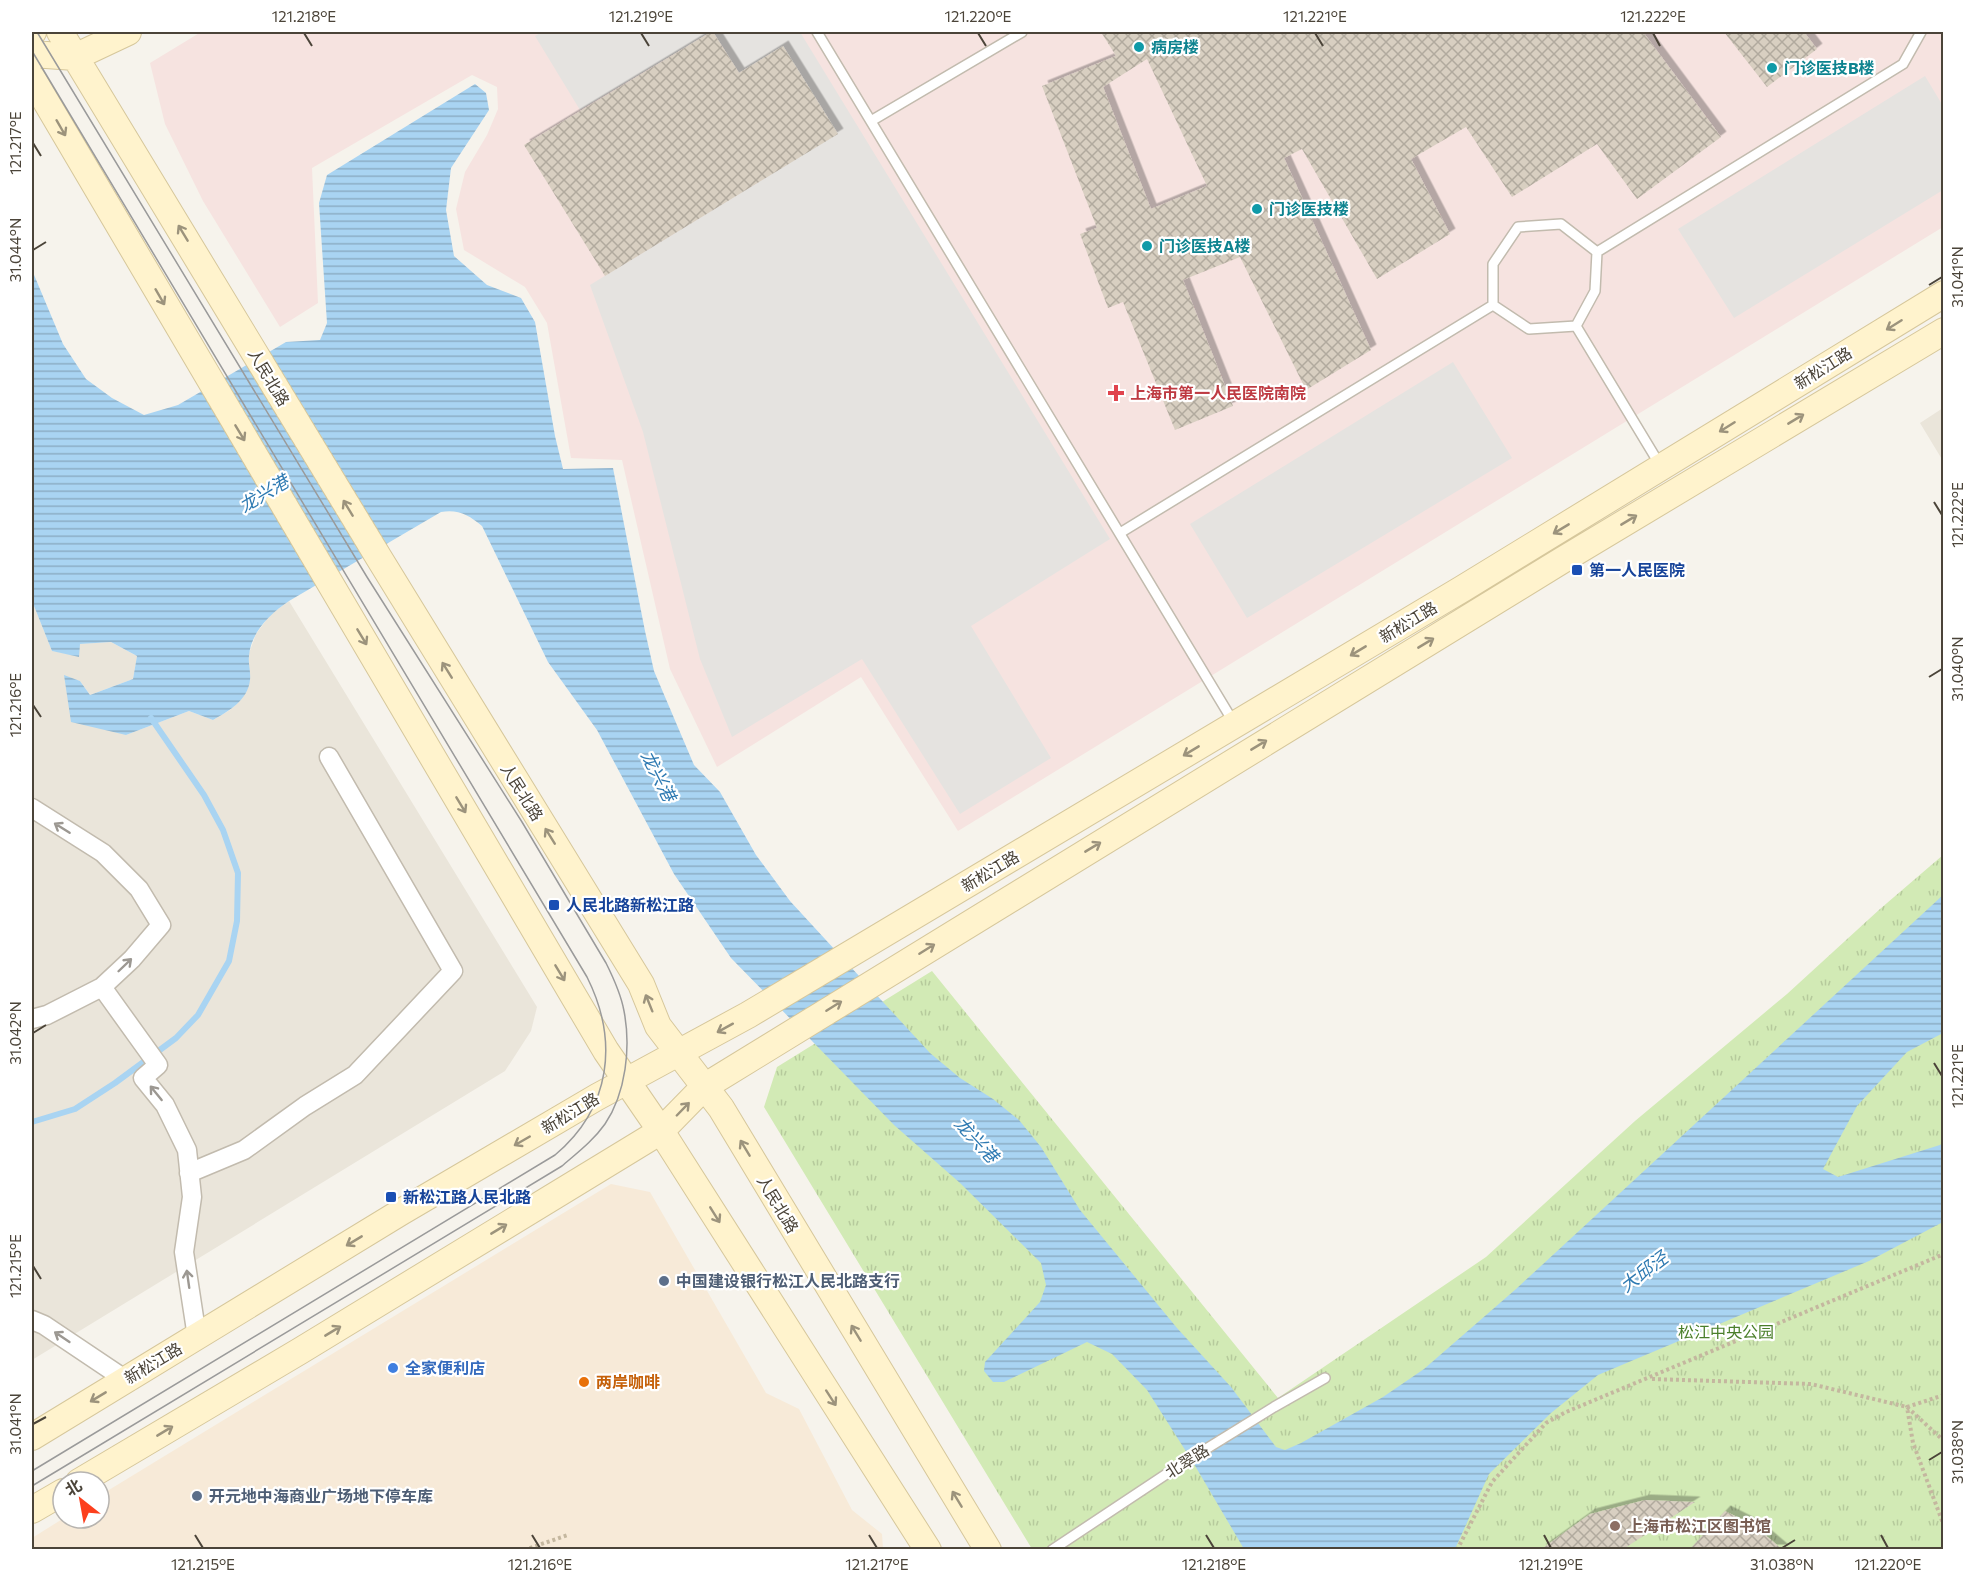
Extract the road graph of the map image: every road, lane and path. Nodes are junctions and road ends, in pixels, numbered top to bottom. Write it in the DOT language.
graph roads {
  1 [pos="60,32"];
  2 [pos="128,32"];
  3 [pos="817,32"];
  4 [pos="1022,32"];
  5 [pos="1921,32"];
  6 [pos="32,54"];
  7 [pos="75,57"];
  8 [pos="32,78"];
  9 [pos="871,121"];
  10 [pos="1597,252"];
  11 [pos="1944,294"];
  12 [pos="1493,304"];
  13 [pos="1576,326"];
  14 [pos="1944,331"];
  15 [pos="1662,467"];
  16 [pos="1120,533"];
  17 [pos="1236,724"];
  18 [pos="328,756"];
  19 [pos="32,808"];
  20 [pos="102,987"];
  21 [pos="32,1020"];
  22 [pos="679,1053"];
  23 [pos="627,1080"];
  24 [pos="704,1087"];
  25 [pos="661,1131"];
  26 [pos="189,1173"];
  27 [pos="1944,1254"];
  28 [pos="32,1320"];
  29 [pos="197,1337"];
  30 [pos="1325,1378"];
  31 [pos="1648,1379"];
  32 [pos="126,1380"];
  33 [pos="1944,1395"];
  34 [pos="1907,1407"];
  35 [pos="32,1437"];
  36 [pos="1944,1441"];
  37 [pos="99,1470"];
  38 [pos="51,1498"];
  39 [pos="32,1510"];
  40 [pos="1944,1526"];
  41 [pos="568,1535"];
  42 [pos="524,1550"];
  43 [pos="928,1550"];
  44 [pos="988,1550"];
  45 [pos="1052,1550"];
  46 [pos="1457,1550"];
  1 -- 7 [label="main road, 人民北路"];
  2 -- 7 [label="main road"];
  3 -- 9 [label="lane"];
  4 -- 9 [label="lane"];
  5 -- 10 [label="lane"];
  6 -- 7 [label="main road"];
  22 -- 7 [label="main road, 人民北路, one-way"];
  8 -- 23 [label="main road, one-way"];
  9 -- 16 [label="lane"];
  10 -- 12 [label="lane"];
  10 -- 13 [label="lane"];
  11 -- 15 [label="main road, 新松江路, one-way"];
  12 -- 13 [label="lane"];
  12 -- 16 [label="lane"];
  13 -- 15 [label="lane"];
  24 -- 14 [label="main road, 新松江路, one-way"];
  15 -- 17 [label="main road, 新松江路, one-way"];
  16 -- 17 [label="lane"];
  17 -- 22 [label="main road, 新松江路, one-way"];
  18 -- 26 [label="street"];
  20 -- 19 [label="street, one-way"];
  20 -- 21 [label="street"];
  26 -- 20 [label="street, one-way"];
  22 -- 23 [label="main road, 新松江路"];
  22 -- 24 [label="main road, 人民北路"];
  23 -- 25 [label="main road"];
  23 -- 29 [label="main road, 新松江路, one-way"];
  25 -- 24 [label="main road, 新松江路, one-way"];
  44 -- 24 [label="main road, 人民北路, one-way"];
  37 -- 25 [label="main road, 新松江路, one-way"];
  25 -- 43 [label="main road, one-way"];
  29 -- 26 [label="street, one-way"];
  27 -- 31 [label="path"];
  32 -- 28 [label="street, one-way"];
  29 -- 32 [label="main road, 新松江路"];
  30 -- 45 [label="lane, 北翠路"];
  31 -- 34 [label="path"];
  31 -- 46 [label="path"];
  32 -- 35 [label="main road, 新松江路, one-way"];
  33 -- 34 [label="path"];
  34 -- 36 [label="path"];
  34 -- 40 [label="path"];
  38 -- 39 [label="main road"];
  41 -- 42 [label="path"];
}
